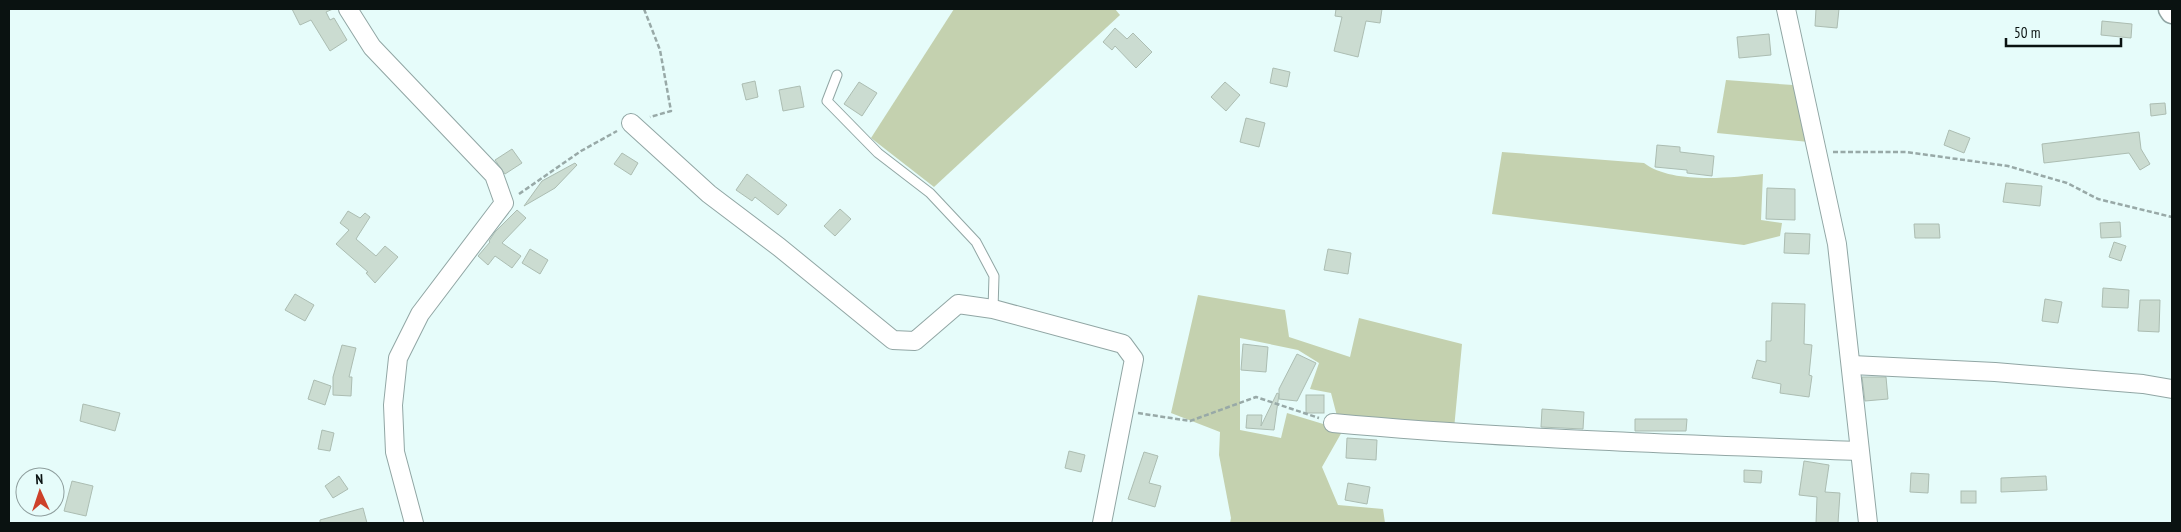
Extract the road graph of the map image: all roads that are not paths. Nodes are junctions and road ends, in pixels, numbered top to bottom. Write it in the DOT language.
graph roads {
  1 [pos="348,9"];
  2 [pos="1786,9"];
  3 [pos="2170,9"];
  4 [pos="2172,12"];
  5 [pos="837,75"];
  6 [pos="631,123"];
  7 [pos="994,309"];
  8 [pos="1852,365"];
  9 [pos="2172,389"];
  10 [pos="1333,423"];
  11 [pos="1859,451"];
  12 [pos="414,523"];
  13 [pos="1102,523"];
  14 [pos="1868,523"];
  1 -- 12 [label="street"];
  2 -- 8 [label="street"];
  3 -- 4 [label="street"];
  5 -- 7 [label="lane"];
  6 -- 7 [label="street"];
  7 -- 13 [label="street"];
  8 -- 9 [label="street"];
  8 -- 11 [label="street"];
  10 -- 11 [label="street"];
  11 -- 14 [label="street"];
}
